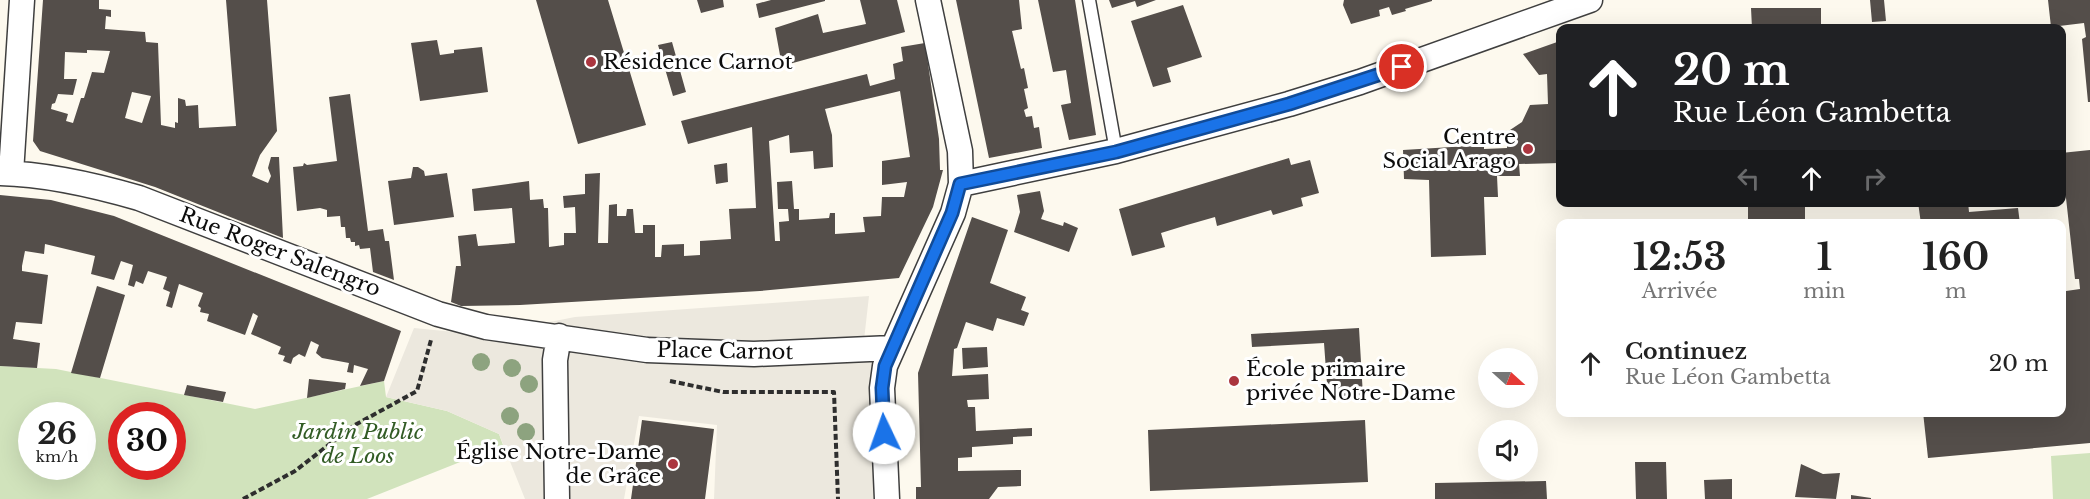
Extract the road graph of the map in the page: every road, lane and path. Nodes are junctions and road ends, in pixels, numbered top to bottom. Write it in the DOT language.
graph roads {
  1 [pos="22,0"];
  2 [pos="928,0"];
  3 [pos="1089,0"];
  4 [pos="1590,0"];
  5 [pos="1549,7"];
  6 [pos="1116,152"];
  7 [pos="5,173"];
  8 [pos="960,184"];
  9 [pos="438,314"];
  10 [pos="559,336"];
  11 [pos="430,342"];
  12 [pos="442,345"];
  13 [pos="892,348"];
  14 [pos="667,381"];
  15 [pos="243,499"];
  16 [pos="557,499"];
  17 [pos="838,499"];
  18 [pos="887,499"];
  1 -- 7 [label="street"];
  2 -- 8 [label="street"];
  3 -- 6 [label="lane"];
  4 -- 5 [label="street"];
  5 -- 6 [label="street"];
  6 -- 8 [label="street"];
  7 -- 9 [label="street, Rue Roger Salengro"];
  8 -- 13 [label="street"];
  9 -- 10 [label="street, Rue Roger Salengro"];
  9 -- 11 [label="path"];
  10 -- 13 [label="street, Place Carnot"];
  10 -- 16 [label="street"];
  11 -- 12 [label="path"];
  11 -- 15 [label="path"];
  13 -- 18 [label="street"];
  14 -- 17 [label="path"];
}
